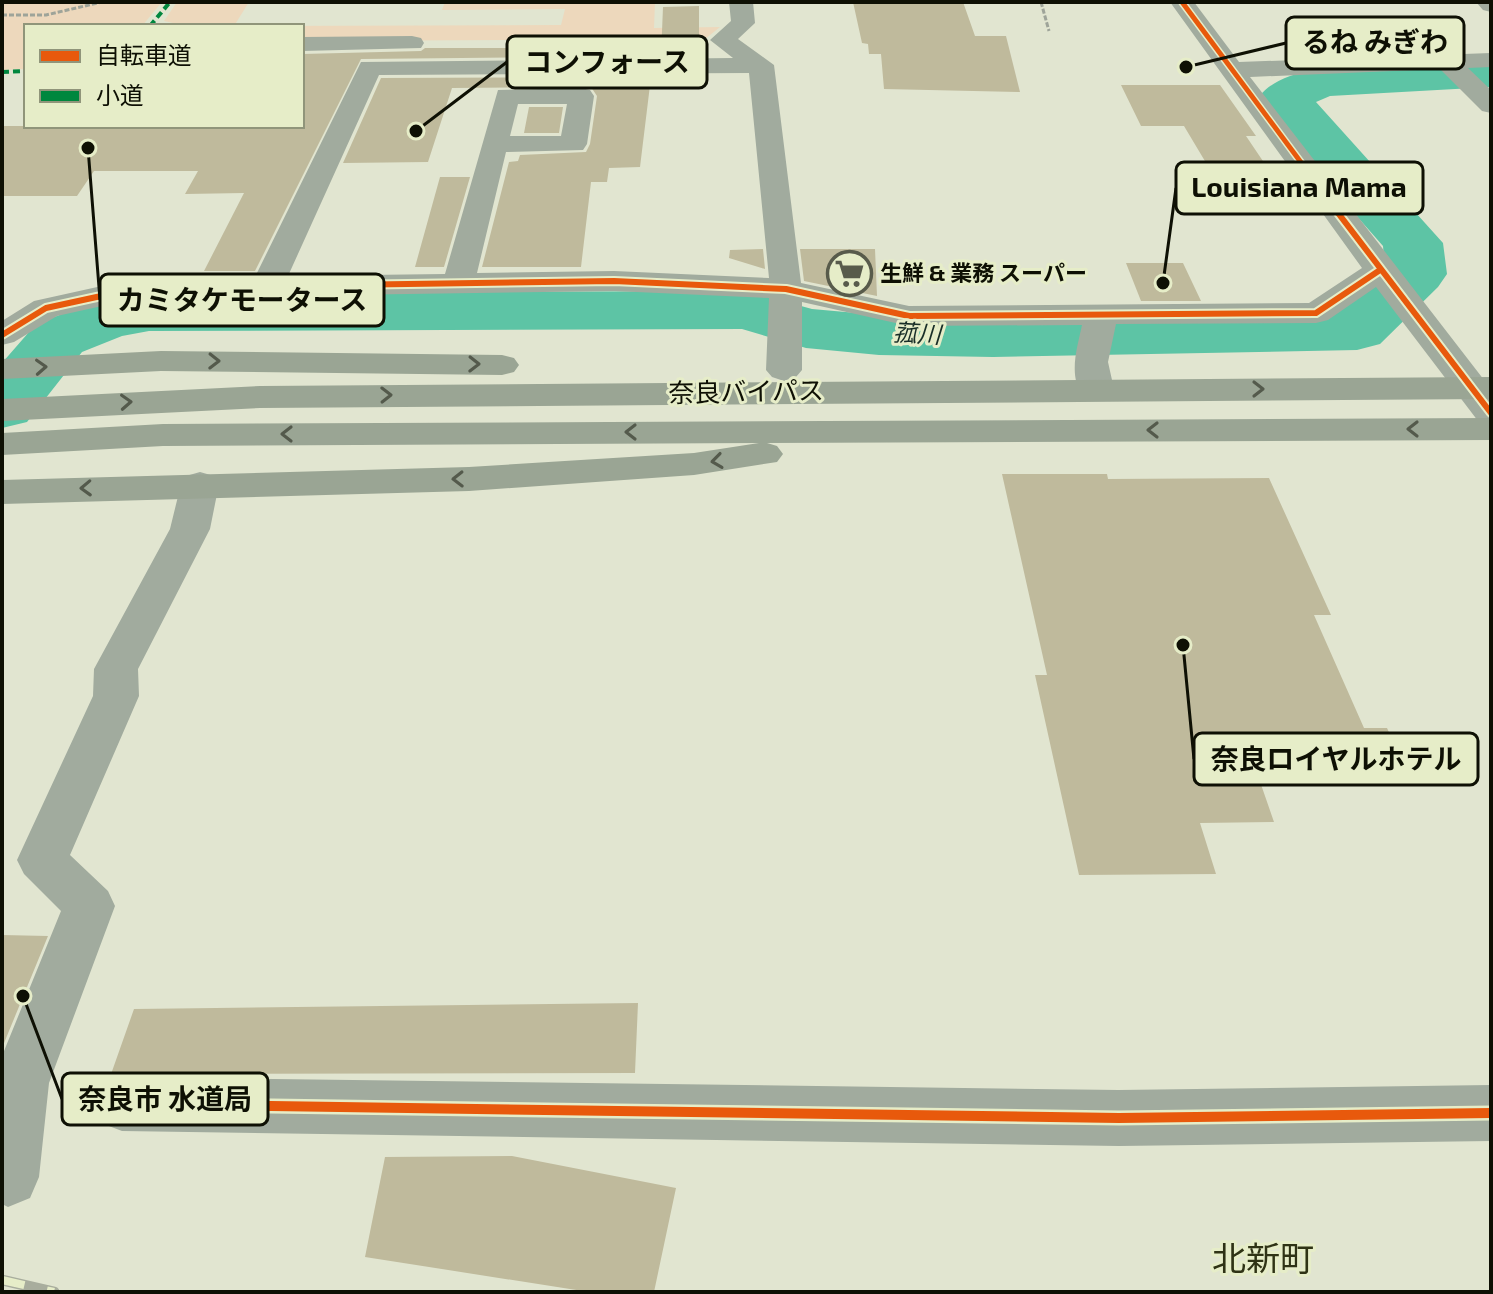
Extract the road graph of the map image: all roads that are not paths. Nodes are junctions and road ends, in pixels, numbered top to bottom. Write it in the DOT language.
graph roads {
  1 [pos="741,2"];
  2 [pos="1182,2"];
  3 [pos="691,40"];
  4 [pos="722,40"];
  5 [pos="442,42"];
  6 [pos="304,44"];
  7 [pos="1491,60"];
  8 [pos="1446,61"];
  9 [pos="761,65"];
  10 [pos="1231,70"];
  11 [pos="1479,82"];
  12 [pos="1491,105"];
  13 [pos="494,144"];
  14 [pos="1382,273"];
  15 [pos="458,285"];
  16 [pos="266,288"];
  17 [pos="786,289"];
  18 [pos="1101,315"];
  19 [pos="2,335"];
  20 [pos="2,369"];
  21 [pos="784,370"];
  22 [pos="1096,389"];
  23 [pos="1485,397"];
  24 [pos="2,410"];
  25 [pos="1491,429"];
  26 [pos="933,431"];
  27 [pos="12,443"];
  28 [pos="200,484"];
  29 [pos="2,492"];
  30 [pos="122,1104"];
  31 [pos="1491,1113"];
  32 [pos="8,1177"];
  1 -- 4 [label="street"];
  2 -- 10 [label="street"];
  3 -- 4 [label="street"];
  4 -- 9 [label="street"];
  5 -- 6 [label="street"];
  7 -- 8 [label="street"];
  8 -- 10 [label="street"];
  8 -- 11 [label="street"];
  9 -- 16 [label="street"];
  9 -- 17 [label="street"];
  10 -- 14 [label="street"];
  11 -- 12 [label="street"];
  13 -- 15 [label="street"];
  14 -- 18 [label="street"];
  14 -- 23 [label="street"];
  15 -- 16 [label="street"];
  15 -- 17 [label="street"];
  16 -- 19 [label="street"];
  17 -- 18 [label="street"];
  17 -- 21 [label="street"];
  18 -- 22 [label="street"];
  20 -- 21 [label="highway, one-way"];
  21 -- 22 [label="highway"];
  22 -- 23 [label="highway, 奈良バイパス, one-way"];
  24 -- 22 [label="highway, 奈良バイパス, one-way"];
  25 -- 26 [label="highway, 奈良バイパス, one-way"];
  26 -- 27 [label="highway, 奈良バイパス, one-way"];
  26 -- 28 [label="highway, one-way"];
  28 -- 29 [label="highway, one-way"];
  28 -- 32 [label="street"];
  30 -- 31 [label="street"];
}
